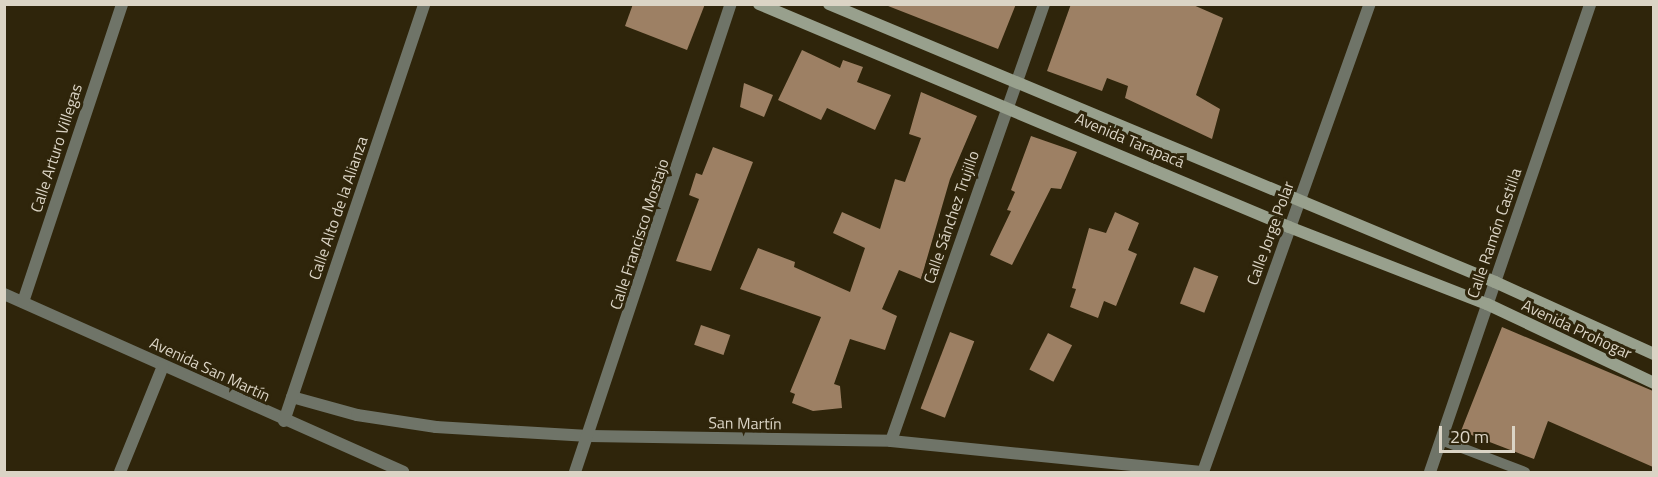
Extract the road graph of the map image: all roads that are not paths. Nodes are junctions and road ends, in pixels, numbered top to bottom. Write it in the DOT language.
graph roads {
  1 [pos="122,4"];
  2 [pos="424,4"];
  3 [pos="731,4"];
  4 [pos="759,4"];
  5 [pos="829,4"];
  6 [pos="1044,4"];
  7 [pos="1370,4"];
  8 [pos="1590,4"];
  9 [pos="1016,84"];
  10 [pos="1007,105"];
  11 [pos="1298,202"];
  12 [pos="1289,227"];
  13 [pos="1495,282"];
  14 [pos="4,294"];
  15 [pos="23,302"];
  16 [pos="1487,304"];
  17 [pos="1653,354"];
  18 [pos="163,366"];
  19 [pos="1653,383"];
  20 [pos="292,397"];
  21 [pos="284,421"];
  22 [pos="589,436"];
  23 [pos="1441,440"];
  24 [pos="891,441"];
  25 [pos="120,472"];
  26 [pos="403,472"];
  27 [pos="575,472"];
  28 [pos="1202,472"];
  29 [pos="1430,472"];
  30 [pos="1525,472"];
  1 -- 15 [label="street, Calle Arturo Villegas"];
  2 -- 20 [label="street, Calle Alto de la Alianza"];
  3 -- 22 [label="street, Calle Francisco Mostajo"];
  4 -- 10 [label="street, Avenida Tarapacá"];
  5 -- 9 [label="street, Avenida Tarapacá"];
  6 -- 9 [label="street, Calle Sánchez Trujillo"];
  7 -- 11 [label="street, Calle Jorge Polar"];
  8 -- 13 [label="street, Calle Ramón Castilla"];
  9 -- 10 [label="street, Calle Sánchez Trujillo"];
  9 -- 11 [label="street, Avenida Tarapacá"];
  10 -- 12 [label="street, Avenida Tarapacá"];
  10 -- 24 [label="street, Calle Sánchez Trujillo"];
  11 -- 12 [label="street, Calle Jorge Polar"];
  11 -- 13 [label="street, Avenida Tarapacá"];
  12 -- 16 [label="street, Avenida Tarapacá"];
  12 -- 28 [label="street, Calle Jorge Polar"];
  13 -- 16 [label="street, Calle Ramón Castilla"];
  13 -- 17 [label="street, Avenida Prohogar"];
  14 -- 15 [label="street, Avenida San Martín"];
  15 -- 18 [label="street, Avenida San Martín"];
  16 -- 19 [label="street, Avenida Prohogar"];
  16 -- 23 [label="street, Calle Ramón Castilla"];
  18 -- 21 [label="street, Avenida San Martín"];
  18 -- 25 [label="street"];
  20 -- 21 [label="street, Calle Alto de la Alianza"];
  20 -- 22 [label="street, San Martín"];
  21 -- 26 [label="street, Avenida San Martín"];
  22 -- 24 [label="street, San Martín"];
  22 -- 27 [label="street, Calle Francisco Mostajo"];
  23 -- 29 [label="street, Calle Ramón Castilla"];
  23 -- 30 [label="lane"];
  24 -- 28 [label="street, San Martín"];
}
